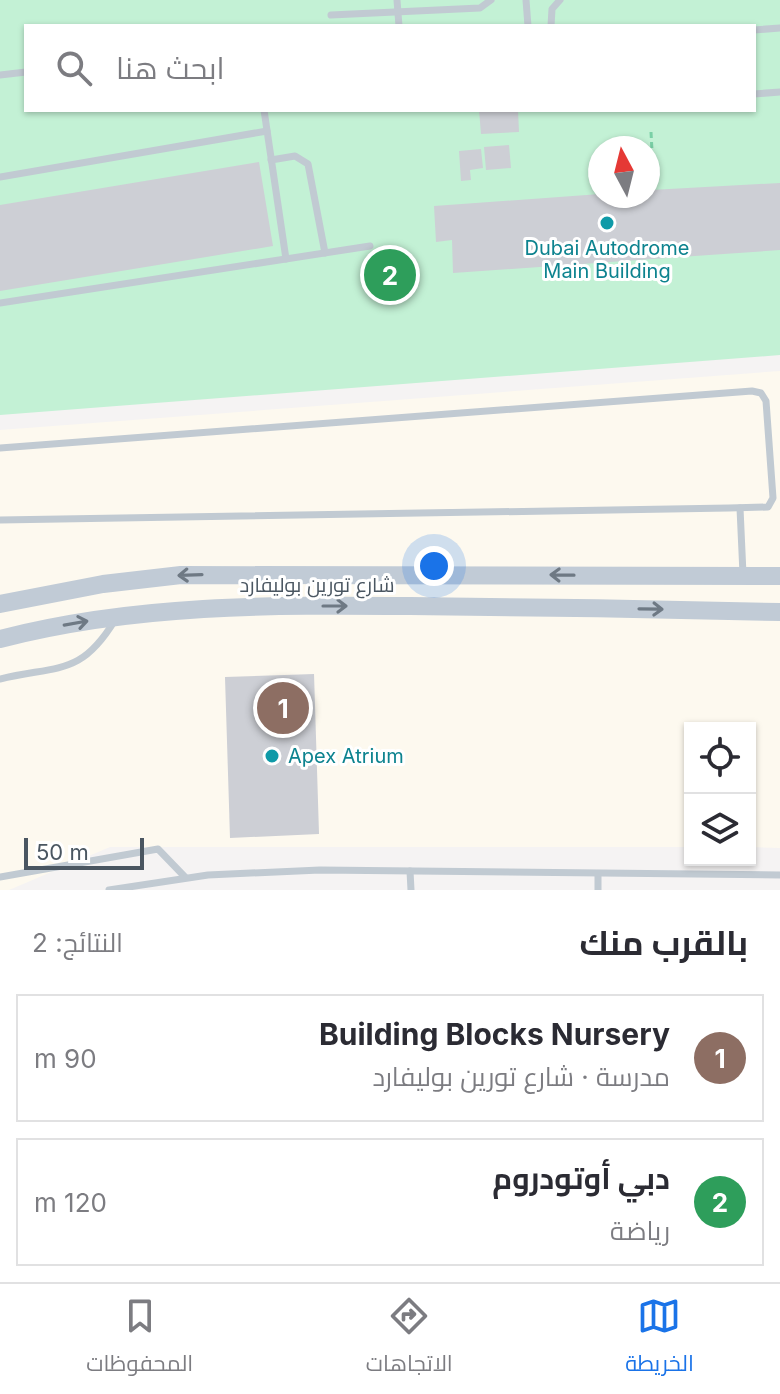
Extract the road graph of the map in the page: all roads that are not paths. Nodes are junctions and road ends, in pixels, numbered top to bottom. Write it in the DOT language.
graph roads {
  1 [pos="397,0"];
  2 [pos="491,0"];
  3 [pos="526,0"];
  4 [pos="560,0"];
  5 [pos="398,12"];
  6 [pos="331,15"];
  7 [pos="399,24"];
  8 [pos="528,24"];
  9 [pos="551,24"];
  10 [pos="780,28"];
  11 [pos="756,30"];
  12 [pos="24,72"];
  13 [pos="0,75"];
  14 [pos="780,92"];
  15 [pos="756,94"];
  16 [pos="264,112"];
  17 [pos="267,131"];
  18 [pos="271,160"];
  19 [pos="0,177"];
  20 [pos="370,246"];
  21 [pos="325,253"];
  22 [pos="286,259"];
  23 [pos="0,303"];
  24 [pos="0,448"];
  25 [pos="740,508"];
  26 [pos="0,520"];
  27 [pos="306,574"];
  28 [pos="606,576"];
  29 [pos="743,576"];
  30 [pos="780,576"];
  31 [pos="0,604"];
  32 [pos="279,605"];
  33 [pos="588,608"];
  34 [pos="780,612"];
  35 [pos="117,616"];
  36 [pos="0,639"];
  37 [pos="0,679"];
  38 [pos="410,871"];
  39 [pos="598,875"];
  40 [pos="780,875"];
  41 [pos="0,877"];
  42 [pos="185,877"];
  43 [pos="109,890"];
  44 [pos="411,890"];
  45 [pos="598,890"];
  1 -- 5 [label="lane"];
  2 -- 5 [label="lane"];
  3 -- 8 [label="lane"];
  4 -- 9 [label="lane"];
  5 -- 6 [label="lane"];
  5 -- 7 [label="lane"];
  10 -- 11 [label="lane"];
  12 -- 13 [label="lane"];
  14 -- 15 [label="lane"];
  16 -- 17 [label="lane"];
  17 -- 18 [label="lane"];
  17 -- 19 [label="lane"];
  18 -- 21 [label="lane"];
  18 -- 22 [label="lane"];
  20 -- 21 [label="lane"];
  21 -- 22 [label="lane"];
  22 -- 23 [label="lane"];
  24 -- 25 [label="lane"];
  25 -- 26 [label="lane"];
  25 -- 29 [label="lane"];
  28 -- 27 [label="main road, شارع تورين بوليفارد, one-way"];
  27 -- 31 [label="main road, شارع تورين بوليفارد, one-way"];
  27 -- 32 [label="main road"];
  28 -- 29 [label="main road, شارع تورين بوليفارد"];
  28 -- 33 [label="main road"];
  29 -- 30 [label="main road, شارع تورين بوليفارد"];
  32 -- 33 [label="main road, شارع تورين بوليفارد, one-way"];
  32 -- 35 [label="main road, شارع تورين بوليفارد"];
  33 -- 34 [label="main road, شارع تورين بوليفارد, one-way"];
  36 -- 35 [label="main road, شارع تورين بوليفارد, one-way"];
  35 -- 37 [label="lane"];
  38 -- 39 [label="lane"];
  38 -- 42 [label="lane"];
  38 -- 44 [label="lane"];
  39 -- 40 [label="lane"];
  39 -- 45 [label="lane"];
  41 -- 42 [label="lane"];
  42 -- 43 [label="lane"];
}
